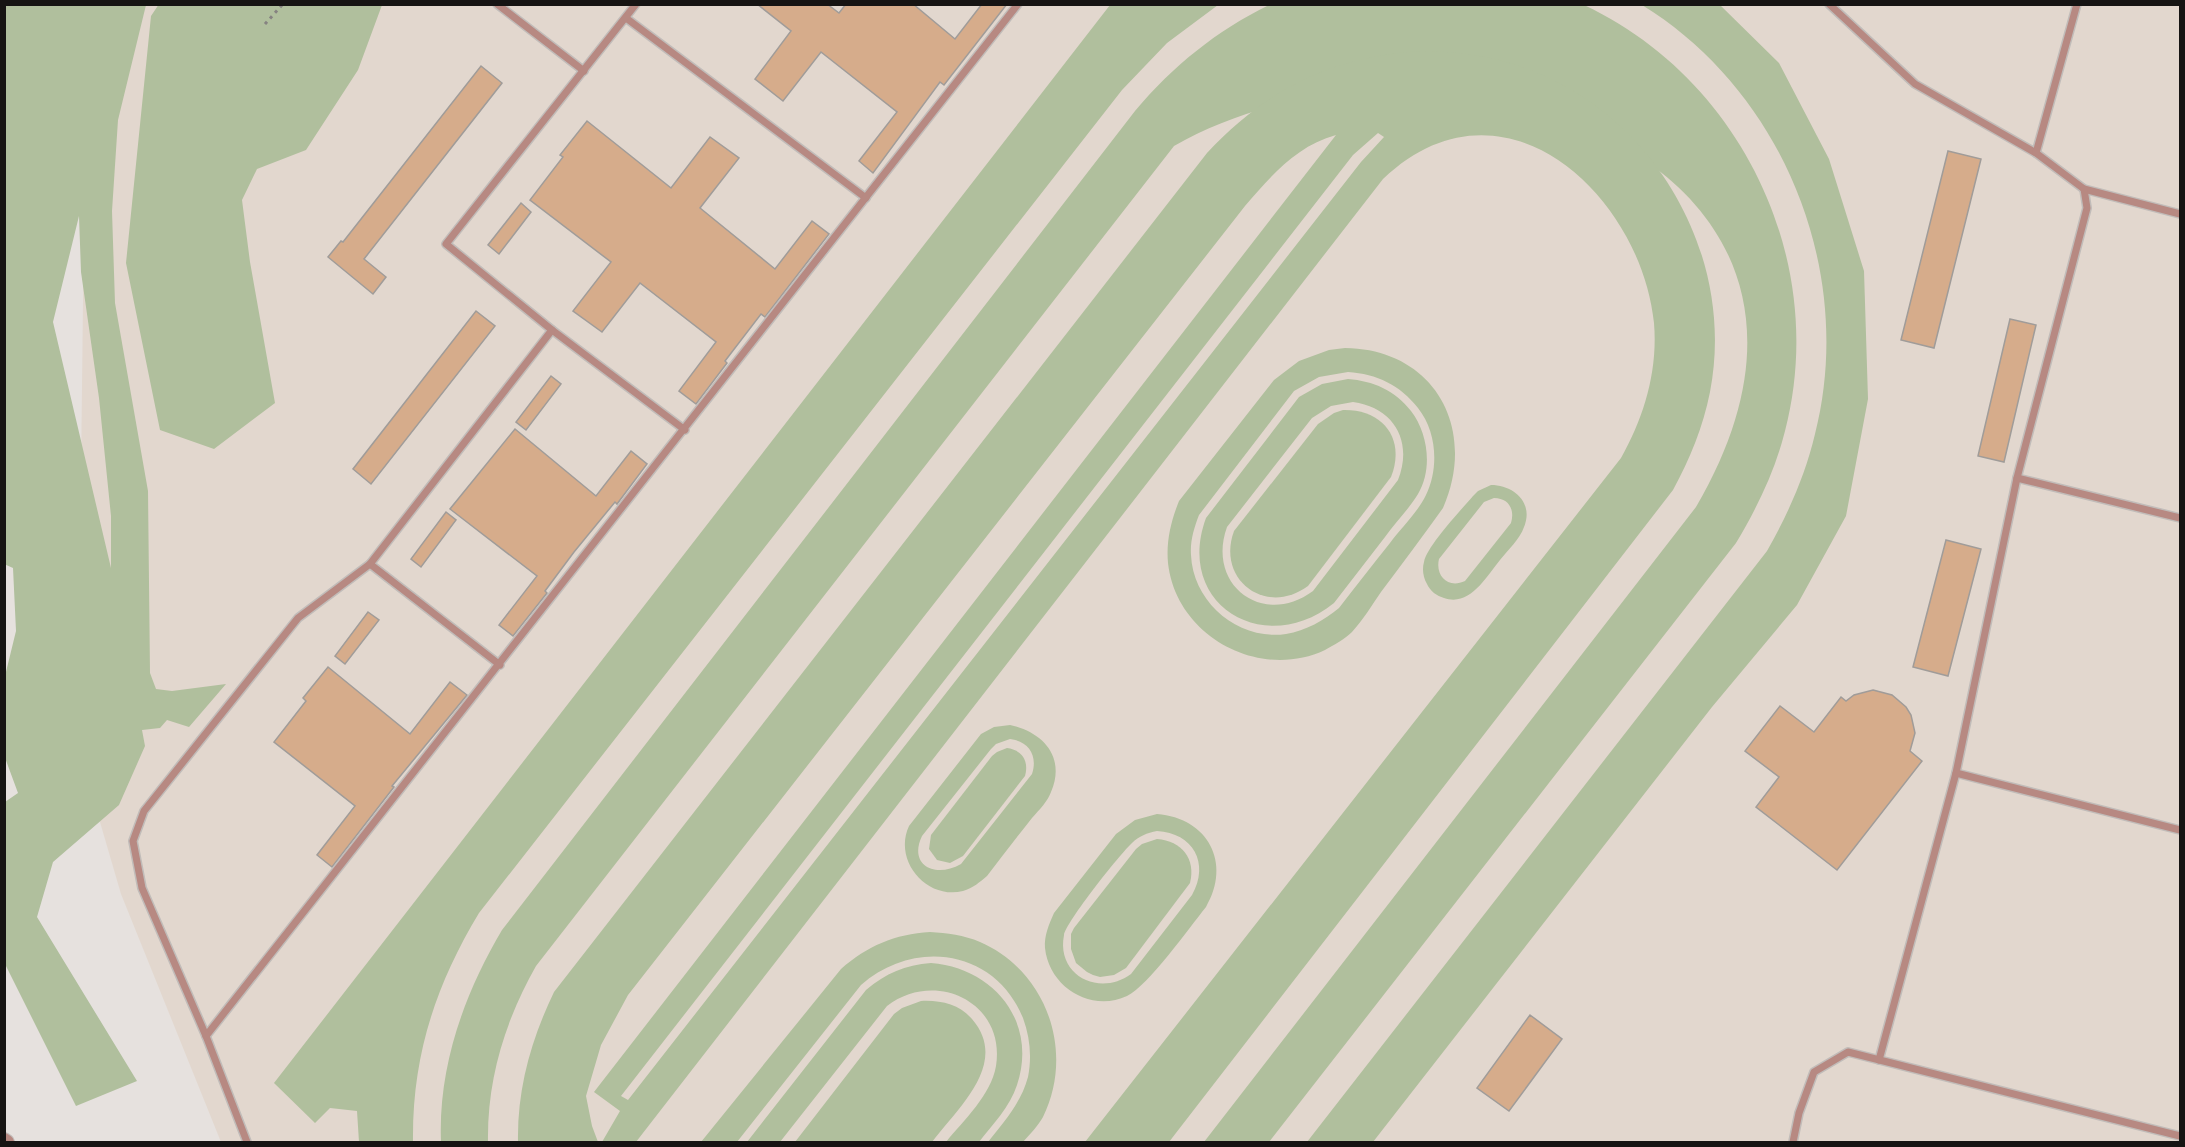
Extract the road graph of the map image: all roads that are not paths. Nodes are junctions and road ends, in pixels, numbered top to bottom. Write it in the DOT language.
graph roads {
  1 [pos="497,4"];
  2 [pos="636,4"];
  3 [pos="1018,4"];
  4 [pos="1829,4"];
  5 [pos="2076,4"];
  6 [pos="626,18"];
  7 [pos="584,71"];
  8 [pos="2037,153"];
  9 [pos="2084,189"];
  10 [pos="866,198"];
  11 [pos="2181,214"];
  12 [pos="552,330"];
  13 [pos="685,430"];
  14 [pos="2017,477"];
  15 [pos="2181,518"];
  16 [pos="370,564"];
  17 [pos="500,665"];
  18 [pos="1956,773"];
  19 [pos="2181,830"];
  20 [pos="206,1036"];
  21 [pos="1879,1060"];
  22 [pos="2181,1136"];
  23 [pos="247,1143"];
  24 [pos="1792,1143"];
  1 -- 7 [label="lane"];
  2 -- 6 [label="lane"];
  3 -- 10 [label="lane"];
  4 -- 8 [label="lane"];
  5 -- 8 [label="lane"];
  6 -- 7 [label="lane"];
  6 -- 10 [label="lane"];
  7 -- 12 [label="lane"];
  8 -- 9 [label="lane"];
  9 -- 11 [label="lane"];
  9 -- 14 [label="lane"];
  10 -- 13 [label="lane"];
  12 -- 13 [label="lane"];
  12 -- 16 [label="lane"];
  13 -- 17 [label="lane"];
  14 -- 15 [label="lane"];
  14 -- 18 [label="lane"];
  16 -- 17 [label="lane"];
  16 -- 20 [label="lane"];
  17 -- 20 [label="lane"];
  18 -- 19 [label="lane"];
  18 -- 21 [label="lane"];
  20 -- 23 [label="lane"];
  21 -- 22 [label="lane"];
  21 -- 24 [label="lane"];
}
